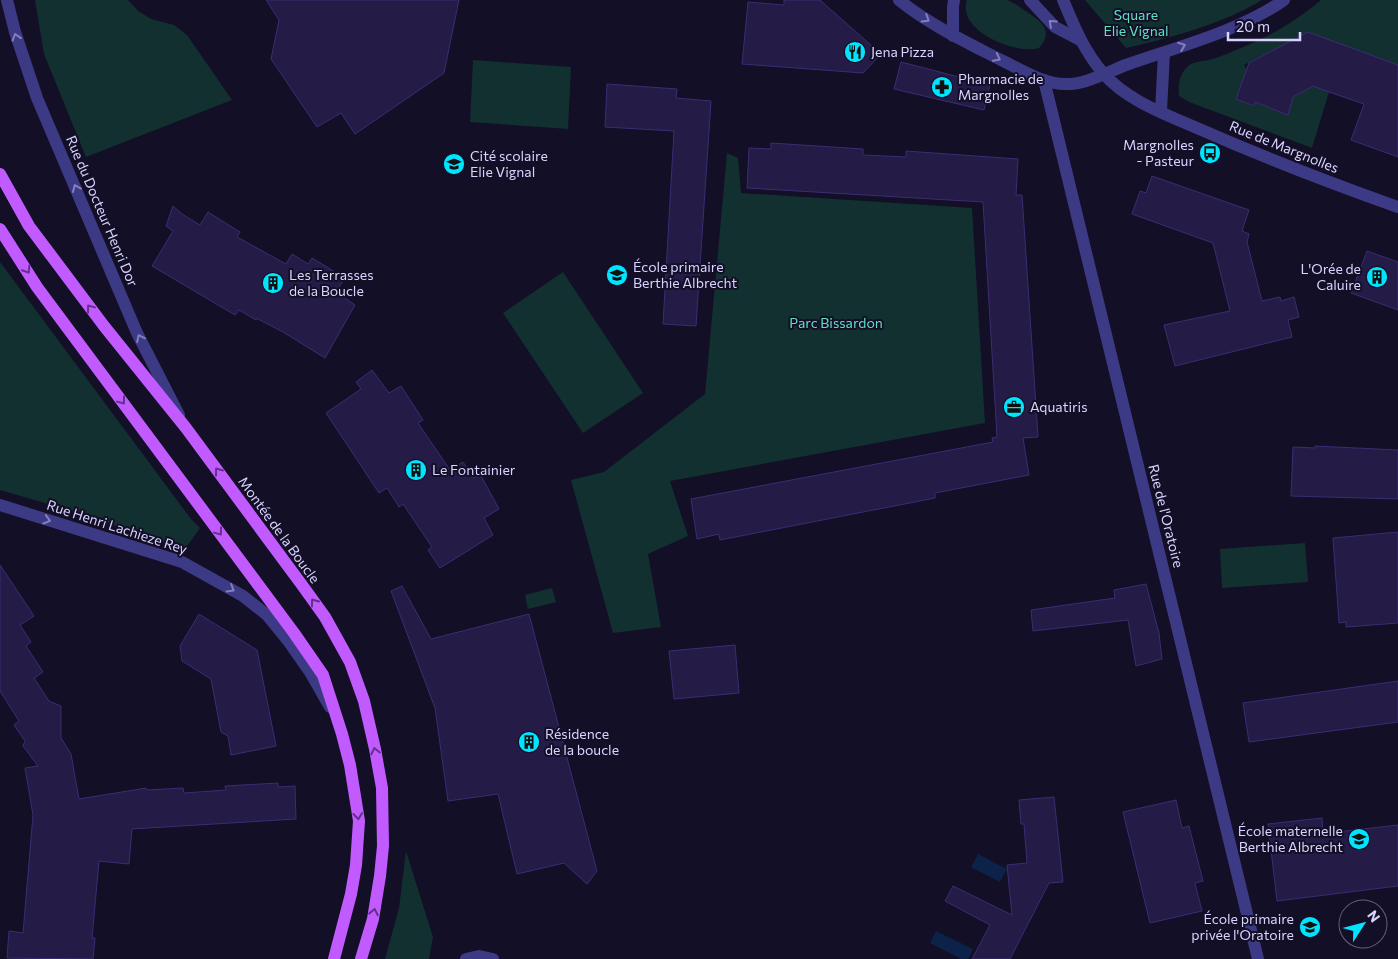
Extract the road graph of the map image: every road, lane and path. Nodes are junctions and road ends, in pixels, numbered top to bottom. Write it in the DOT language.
graph roads {
  1 [pos="8,0"];
  2 [pos="900,0"];
  3 [pos="954,0"];
  4 [pos="1030,0"];
  5 [pos="1063,0"];
  6 [pos="1284,0"];
  7 [pos="953,36"];
  8 [pos="1080,40"];
  9 [pos="1164,53"];
  10 [pos="1103,74"];
  11 [pos="1044,80"];
  12 [pos="1161,111"];
  13 [pos="0,174"];
  14 [pos="1398,207"];
  15 [pos="0,230"];
  16 [pos="186,428"];
  17 [pos="0,505"];
  18 [pos="337,718"];
  19 [pos="334,959"];
  20 [pos="361,959"];
  21 [pos="466,959"];
  22 [pos="492,959"];
  23 [pos="1258,959"];
  16 -- 1 [label="street, Rue du Docteur Henri Dor, one-way"];
  2 -- 7 [label="street, one-way"];
  3 -- 7 [label="street"];
  8 -- 4 [label="street, Rue de Margnolles, one-way"];
  5 -- 8 [label="street, Rue de Margnolles"];
  9 -- 6 [label="street, one-way"];
  7 -- 11 [label="street, one-way"];
  8 -- 10 [label="street, Rue de Margnolles"];
  9 -- 10 [label="street"];
  9 -- 12 [label="street"];
  10 -- 11 [label="street"];
  10 -- 12 [label="street, Rue de Margnolles"];
  11 -- 23 [label="street, Rue de l'Oratoire"];
  12 -- 14 [label="street, Rue de Margnolles"];
  16 -- 13 [label="main road, Montée de la Boucle, one-way"];
  15 -- 18 [label="main road, one-way"];
  20 -- 16 [label="main road, Montée de la Boucle, one-way"];
  17 -- 18 [label="street, Rue Henri Lachieze Rey, one-way"];
  18 -- 19 [label="main road, one-way"];
  21 -- 22 [label="street"];
}
